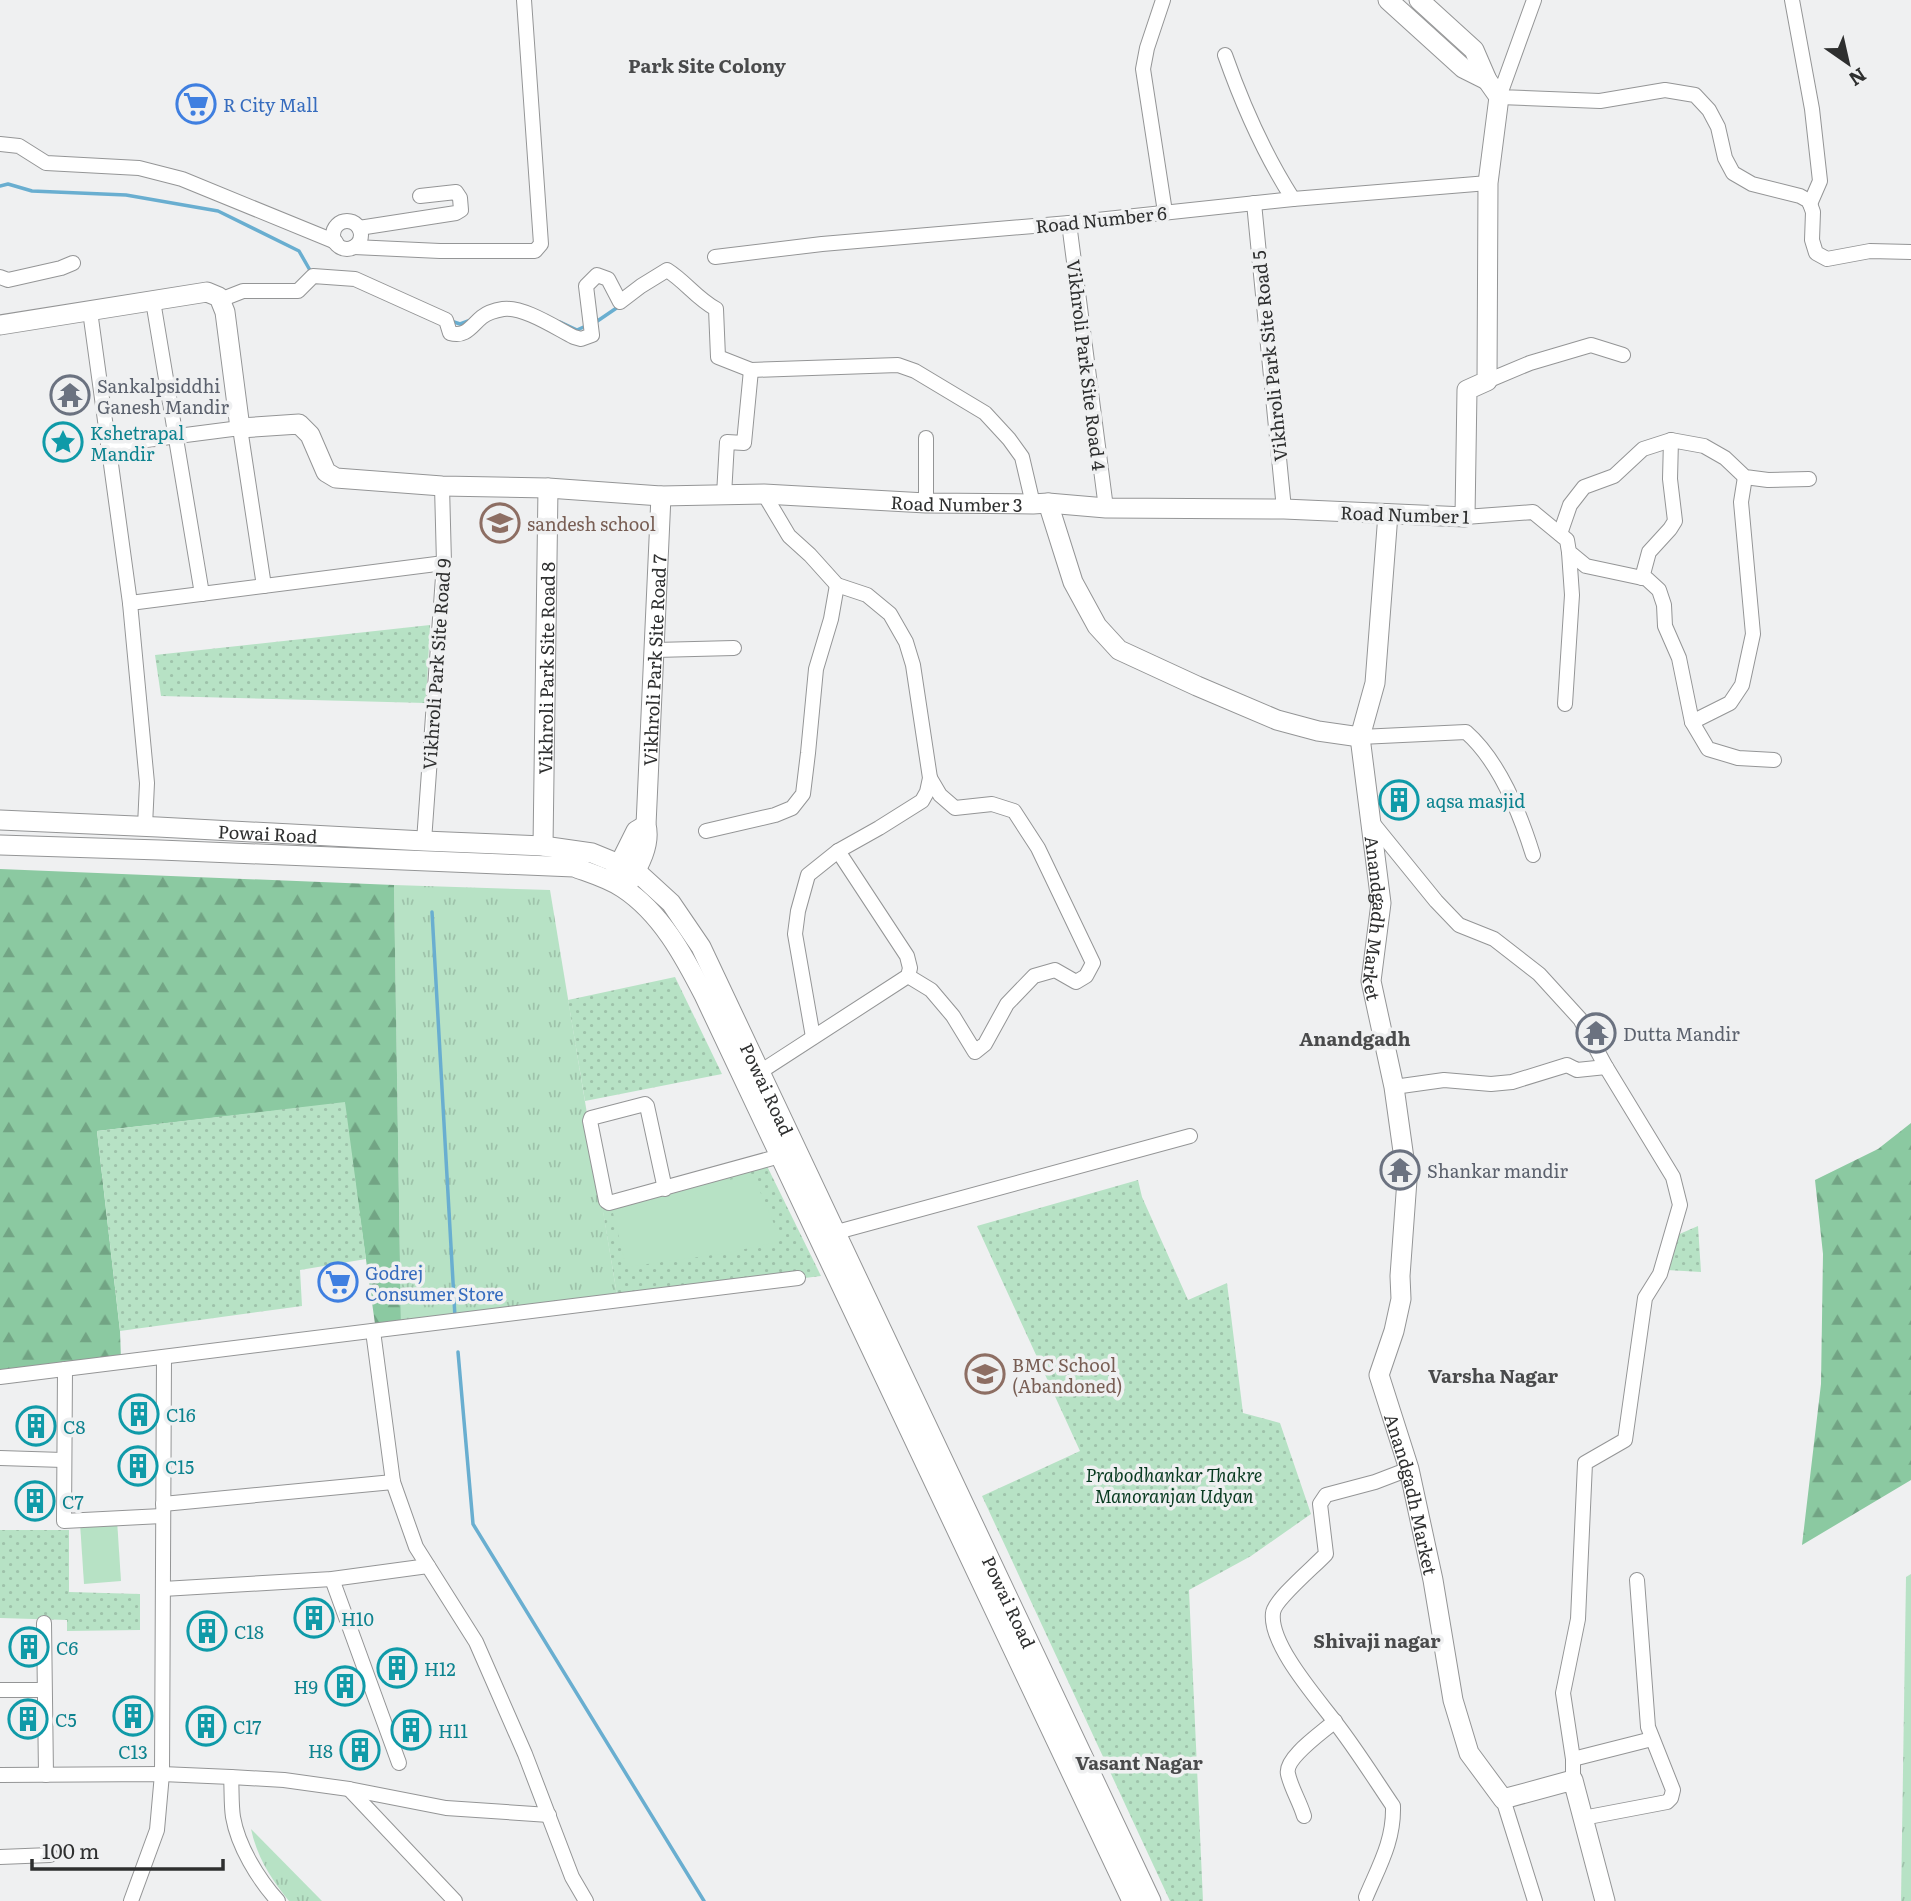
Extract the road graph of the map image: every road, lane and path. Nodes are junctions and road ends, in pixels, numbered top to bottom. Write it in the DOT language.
graph roads {
  1 [pos="524,0"];
  2 [pos="1163,0"];
  3 [pos="1388,0"];
  4 [pos="1419,0"];
  5 [pos="1534,0"];
  6 [pos="1792,0"];
  7 [pos="1438,17"];
  8 [pos="1423,32"];
  9 [pos="1226,55"];
  10 [pos="1487,80"];
  11 [pos="1499,97"];
  12 [pos="0,144"];
  13 [pos="1488,183"];
  14 [pos="420,196"];
  15 [pos="1293,199"];
  16 [pos="1254,203"];
  17 [pos="1810,204"];
  18 [pos="1165,212"];
  19 [pos="1069,223"];
  20 [pos="359,228"];
  21 [pos="335,242"];
  22 [pos="354,247"];
  23 [pos="1911,252"];
  24 [pos="715,257"];
  25 [pos="73,263"];
  26 [pos="0,277"];
  27 [pos="220,300"];
  28 [pos="153,301"];
  29 [pos="90,311"];
  30 [pos="0,325"];
  31 [pos="1623,355"];
  32 [pos="751,370"];
  33 [pos="1487,380"];
  34 [pos="240,428"];
  35 [pos="176,437"];
  36 [pos="926,438"];
  37 [pos="1671,440"];
  38 [pos="108,445"];
  39 [pos="1745,477"];
  40 [pos="1810,479"];
  41 [pos="442,486"];
  42 [pos="548,488"];
  43 [pos="764,494"];
  44 [pos="724,495"];
  45 [pos="661,496"];
  46 [pos="926,503"];
  47 [pos="1040,504"];
  48 [pos="1106,508"];
  49 [pos="1284,509"];
  50 [pos="1388,514"];
  51 [pos="1465,517"];
  52 [pos="1560,534"];
  53 [pos="1569,552"];
  54 [pos="444,563"];
  55 [pos="1642,578"];
  56 [pos="837,584"];
  57 [pos="264,586"];
  58 [pos="202,594"];
  59 [pos="130,603"];
  60 [pos="734,648"];
  61 [pos="655,650"];
  62 [pos="1564,705"];
  63 [pos="1692,722"];
  64 [pos="1360,737"];
  65 [pos="1774,760"];
  66 [pos="930,778"];
  67 [pos="0,820"];
  68 [pos="1371,821"];
  69 [pos="145,826"];
  70 [pos="640,831"];
  71 [pos="706,831"];
  72 [pos="424,841"];
  73 [pos="0,845"];
  74 [pos="543,846"];
  75 [pos="838,851"];
  76 [pos="592,853"];
  77 [pos="1533,855"];
  78 [pos="623,876"];
  79 [pos="908,976"];
  80 [pos="813,1037"];
  81 [pos="1606,1068"];
  82 [pos="760,1072"];
  83 [pos="1394,1087"];
  84 [pos="1190,1136"];
  85 [pos="780,1156"];
  86 [pos="665,1189"];
  87 [pos="827,1235"];
  88 [pos="798,1279"];
  89 [pos="373,1331"];
  90 [pos="164,1357"];
  91 [pos="65,1369"];
  92 [pos="0,1377"];
  93 [pos="0,1458"];
  94 [pos="63,1460"];
  95 [pos="1409,1469"];
  96 [pos="393,1482"];
  97 [pos="162,1510"];
  98 [pos="428,1566"];
  99 [pos="332,1579"];
  100 [pos="1637,1580"];
  101 [pos="163,1589"];
  102 [pos="44,1623"];
  103 [pos="0,1690"];
  104 [pos="44,1690"];
  105 [pos="1335,1721"];
  106 [pos="1652,1740"];
  107 [pos="1573,1759"];
  108 [pos="399,1763"];
  109 [pos="162,1774"];
  110 [pos="0,1775"];
  111 [pos="46,1775"];
  112 [pos="231,1777"];
  113 [pos="1573,1780"];
  114 [pos="349,1789"];
  115 [pos="1503,1800"];
  116 [pos="549,1815"];
  117 [pos="1304,1816"];
  118 [pos="1583,1818"];
  119 [pos="50,1856"];
  120 [pos="0,1857"];
  121 [pos="1125,1866"];
  122 [pos="1366,1897"];
  123 [pos="131,1901"];
  124 [pos="278,1901"];
  125 [pos="455,1901"];
  126 [pos="586,1901"];
  127 [pos="1132,1901"];
  128 [pos="1151,1901"];
  129 [pos="1535,1901"];
  130 [pos="1605,1901"];
  1 -- 22 [label="street"];
  2 -- 18 [label="street"];
  3 -- 8 [label="street"];
  4 -- 7 [label="street"];
  5 -- 11 [label="street"];
  6 -- 17 [label="street"];
  7 -- 8 [label="street"];
  7 -- 10 [label="street"];
  8 -- 10 [label="street"];
  9 -- 15 [label="street"];
  10 -- 11 [label="street"];
  11 -- 13 [label="street"];
  11 -- 17 [label="street"];
  12 -- 21 [label="street"];
  13 -- 15 [label="street, Road Number 6"];
  13 -- 33 [label="street"];
  14 -- 20 [label="street"];
  15 -- 16 [label="street, Road Number 6"];
  16 -- 18 [label="street, Road Number 6"];
  16 -- 49 [label="street, Vikhroli Park Site Road 5"];
  17 -- 23 [label="street"];
  18 -- 19 [label="street, Road Number 6"];
  19 -- 24 [label="street, Road Number 6"];
  19 -- 48 [label="street, Vikhroli Park Site Road 4"];
  20 -- 21 [label="street"];
  20 -- 22 [label="street"];
  21 -- 22 [label="street"];
  25 -- 26 [label="street"];
  27 -- 28 [label="street"];
  27 -- 32 [label="street"];
  27 -- 34 [label="street"];
  28 -- 29 [label="street"];
  28 -- 35 [label="street"];
  29 -- 30 [label="street"];
  29 -- 38 [label="street"];
  31 -- 33 [label="street"];
  32 -- 44 [label="street"];
  32 -- 47 [label="street"];
  33 -- 51 [label="street"];
  34 -- 35 [label="street"];
  34 -- 41 [label="street, Road Number 3"];
  34 -- 57 [label="street"];
  35 -- 38 [label="street"];
  35 -- 58 [label="street"];
  36 -- 46 [label="street"];
  37 -- 39 [label="street"];
  37 -- 52 [label="street"];
  37 -- 55 [label="street"];
  38 -- 59 [label="street"];
  39 -- 40 [label="street"];
  39 -- 63 [label="street"];
  41 -- 42 [label="street, Road Number 3"];
  41 -- 54 [label="street, Vikhroli Park Site Road 9"];
  42 -- 45 [label="street, Road Number 3"];
  42 -- 74 [label="street, Vikhroli Park Site Road 8"];
  43 -- 44 [label="street, Road Number 3"];
  43 -- 46 [label="street, Road Number 3"];
  43 -- 56 [label="street"];
  44 -- 45 [label="street, Road Number 3"];
  45 -- 61 [label="street, Vikhroli Park Site Road 7"];
  46 -- 47 [label="street, Road Number 3"];
  47 -- 48 [label="street, Road Number 1"];
  47 -- 64 [label="street, Road Number 3"];
  48 -- 49 [label="street, Road Number 1"];
  49 -- 50 [label="street, Road Number 1"];
  50 -- 51 [label="street, Road Number 1"];
  50 -- 64 [label="street, Anandgadh Market"];
  51 -- 52 [label="street, Road Number 1"];
  52 -- 53 [label="street, Road Number 1"];
  53 -- 55 [label="street"];
  53 -- 62 [label="street"];
  54 -- 57 [label="street"];
  54 -- 72 [label="street, Vikhroli Park Site Road 9"];
  55 -- 63 [label="street"];
  56 -- 66 [label="street"];
  56 -- 71 [label="street"];
  57 -- 58 [label="street"];
  58 -- 59 [label="street"];
  59 -- 69 [label="street"];
  60 -- 61 [label="street"];
  61 -- 70 [label="street, Vikhroli Park Site Road 7"];
  63 -- 65 [label="street"];
  64 -- 68 [label="street, Anandgadh Market"];
  64 -- 77 [label="street"];
  66 -- 75 [label="street"];
  66 -- 79 [label="street"];
  67 -- 69 [label="street, Powai Road"];
  68 -- 81 [label="street"];
  68 -- 83 [label="street, Anandgadh Market"];
  69 -- 72 [label="street, Powai Road"];
  70 -- 76 [label="street"];
  70 -- 78 [label="street, Vikhroli Park Site Road 7"];
  72 -- 74 [label="street, Powai Road"];
  73 -- 78 [label="street, Powai Road"];
  74 -- 76 [label="street, Powai Road"];
  75 -- 79 [label="street"];
  75 -- 80 [label="street"];
  76 -- 78 [label="street, Powai Road"];
  78 -- 82 [label="street, Powai Road"];
  78 -- 85 [label="street, Powai Road"];
  79 -- 80 [label="street"];
  80 -- 82 [label="street"];
  81 -- 83 [label="street"];
  81 -- 107 [label="street"];
  82 -- 87 [label="street, Powai Road"];
  83 -- 95 [label="street, Anandgadh Market"];
  84 -- 87 [label="street"];
  85 -- 86 [label="street"];
  85 -- 87 [label="street, Powai Road"];
  86 -- 86 [label="street"];
  87 -- 121 [label="street, Powai Road"];
  88 -- 89 [label="street"];
  89 -- 90 [label="street"];
  89 -- 96 [label="street"];
  90 -- 91 [label="street"];
  90 -- 97 [label="street"];
  91 -- 92 [label="street"];
  91 -- 94 [label="street"];
  93 -- 94 [label="street"];
  94 -- 97 [label="street"];
  95 -- 105 [label="street"];
  95 -- 115 [label="street, Anandgadh Market"];
  96 -- 97 [label="street"];
  96 -- 98 [label="street"];
  97 -- 101 [label="street"];
  98 -- 99 [label="street"];
  98 -- 116 [label="street"];
  99 -- 101 [label="street"];
  99 -- 108 [label="street"];
  100 -- 106 [label="street"];
  101 -- 109 [label="street"];
  102 -- 104 [label="street"];
  103 -- 104 [label="street"];
  104 -- 111 [label="street"];
  105 -- 117 [label="street"];
  105 -- 122 [label="street"];
  106 -- 107 [label="street"];
  106 -- 118 [label="street"];
  107 -- 113 [label="street"];
  109 -- 111 [label="street"];
  109 -- 112 [label="street"];
  109 -- 123 [label="street"];
  110 -- 111 [label="street"];
  112 -- 114 [label="street"];
  112 -- 124 [label="street"];
  113 -- 115 [label="street"];
  113 -- 118 [label="street"];
  114 -- 116 [label="street"];
  114 -- 125 [label="street"];
  115 -- 129 [label="street"];
  116 -- 126 [label="street"];
  118 -- 130 [label="street"];
  119 -- 120 [label="street"];
  121 -- 127 [label="street, Powai Road"];
  121 -- 128 [label="street, Powai Road"];
}
